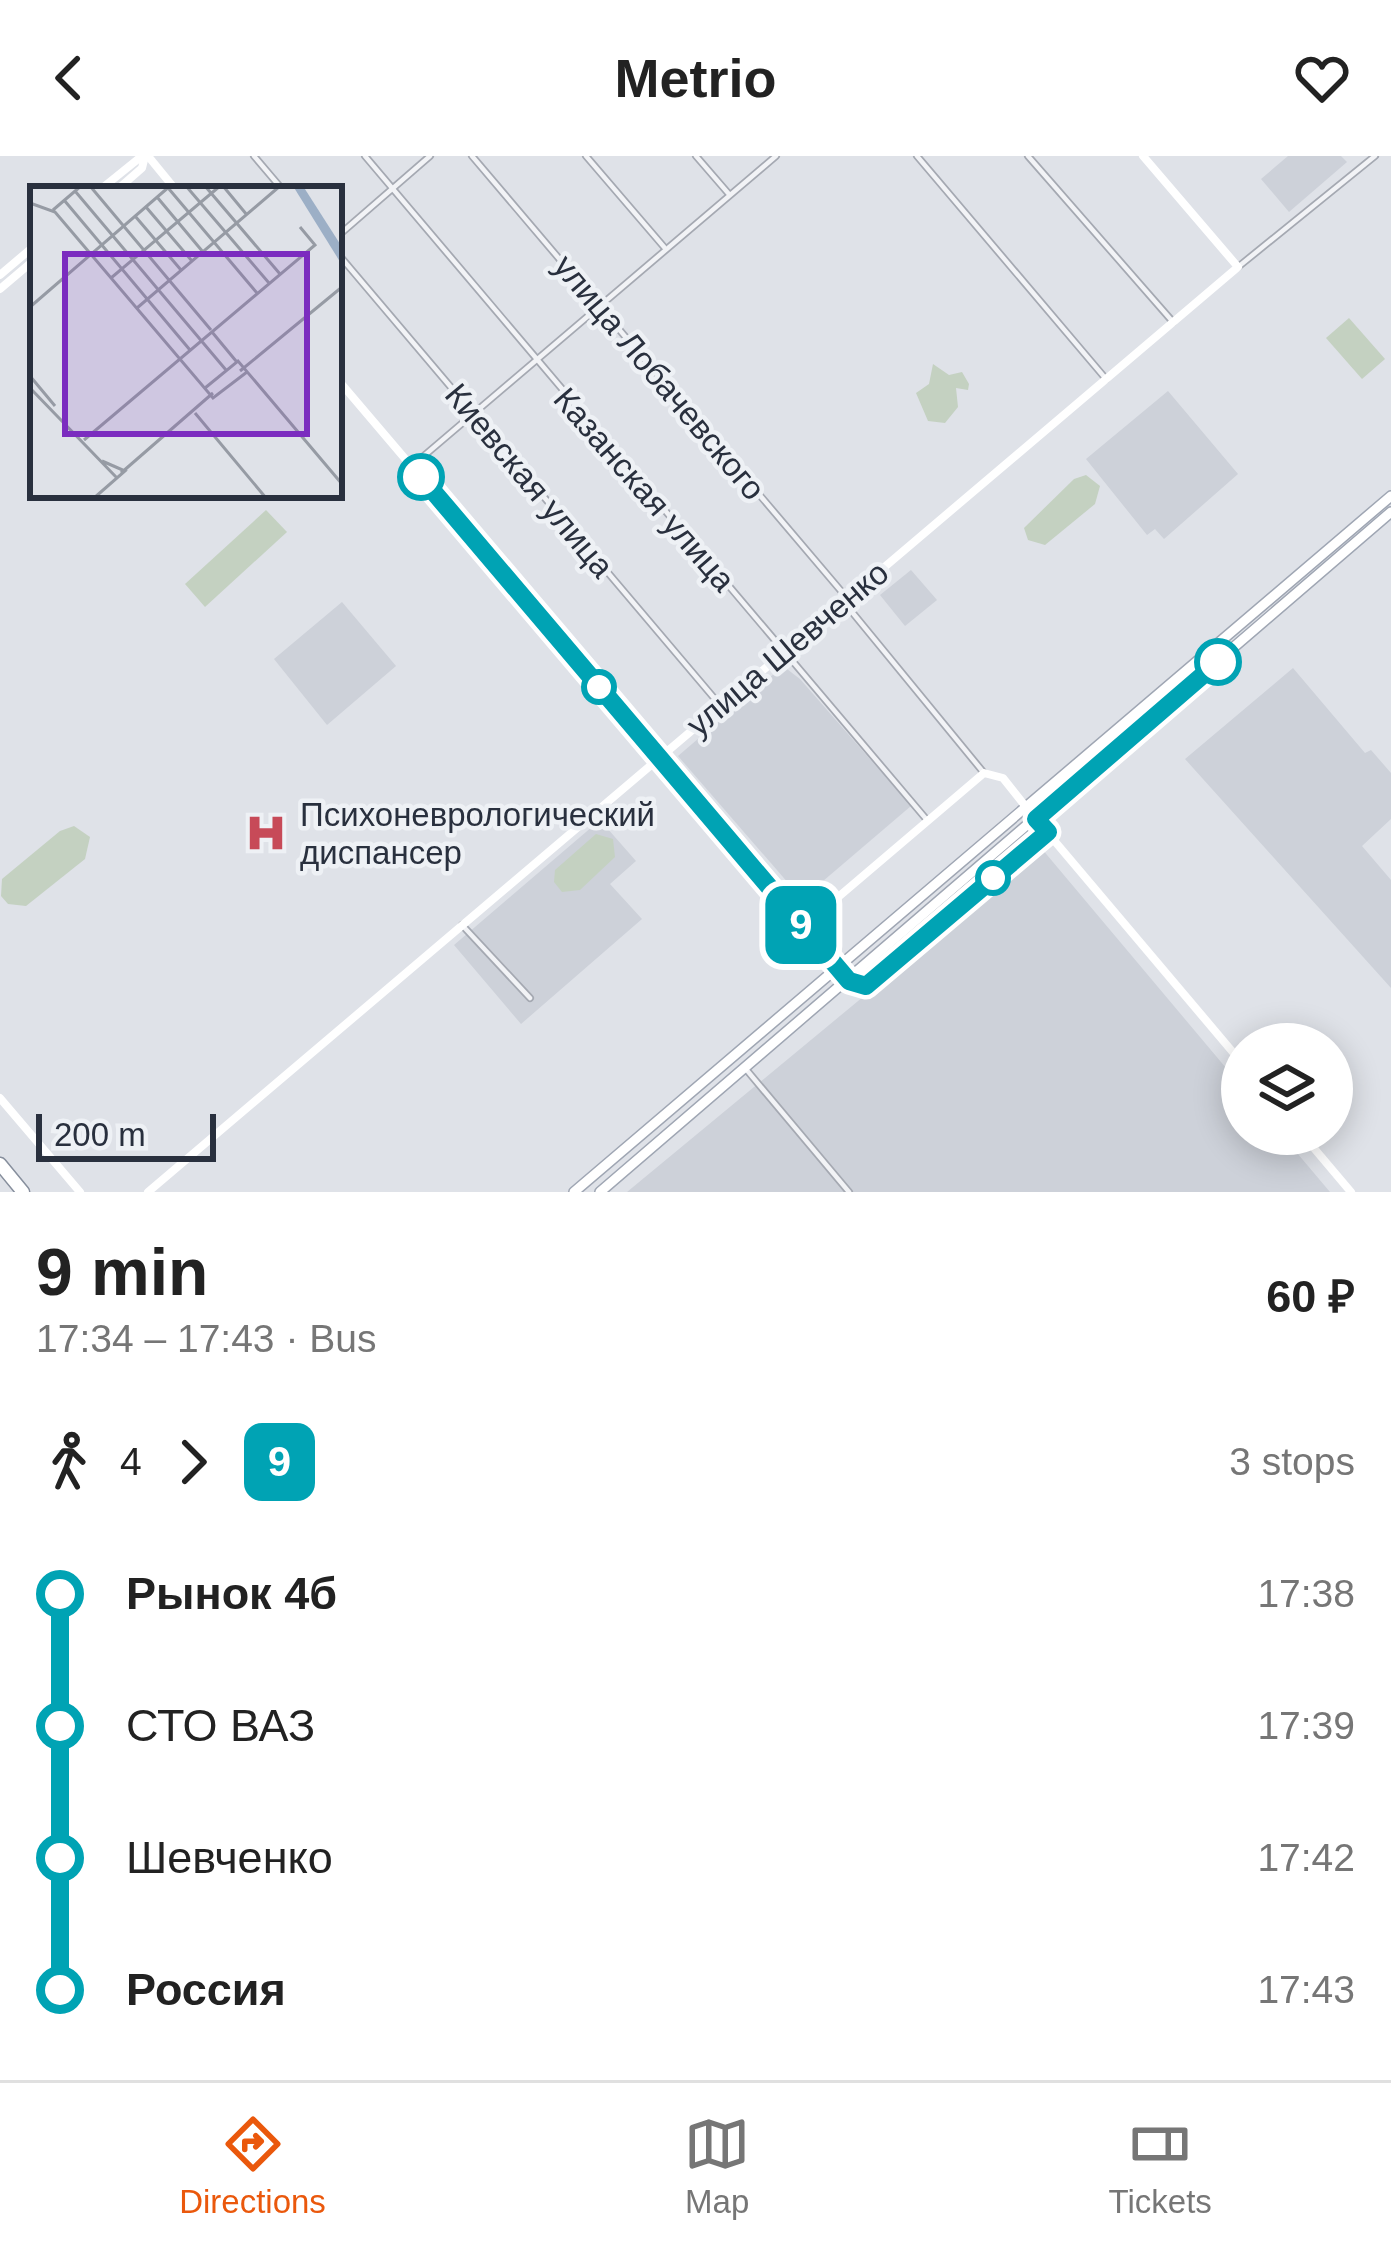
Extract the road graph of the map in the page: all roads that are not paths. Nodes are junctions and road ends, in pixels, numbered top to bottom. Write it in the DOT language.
graph roads {
  1 [pos="145,156"];
  2 [pos="254,156"];
  3 [pos="365,156"];
  4 [pos="430,156"];
  5 [pos="472,156"];
  6 [pos="586,156"];
  7 [pos="696,156"];
  8 [pos="776,156"];
  9 [pos="917,156"];
  10 [pos="1028,156"];
  11 [pos="1142,156"];
  12 [pos="1375,156"];
  13 [pos="105,186"];
  14 [pos="121,186"];
  15 [pos="172,186"];
  16 [pos="279,186"];
  17 [pos="393,189"];
  18 [pos="729,194"];
  19 [pos="342,232"];
  20 [pos="665,248"];
  21 [pos="30,250"];
  22 [pos="342,259"];
  23 [pos="30,264"];
  24 [pos="1238,267"];
  25 [pos="0,275"];
  26 [pos="0,289"];
  27 [pos="609,297"];
  28 [pos="597,299"];
  29 [pos="604,307"];
  30 [pos="1173,322"];
  31 [pos="536,361"];
  32 [pos="1106,379"];
  33 [pos="342,384"];
  34 [pos="474,414"];
  35 [pos="412,466"];
  36 [pos="1391,496"];
  37 [pos="1391,512"];
  38 [pos="845,600"];
  39 [pos="784,652"];
  40 [pos="720,705"];
  41 [pos="659,756"];
  42 [pos="984,773"];
  43 [pos="1026,807"];
  44 [pos="1036,819"];
  45 [pos="928,821"];
  46 [pos="1048,832"];
  47 [pos="461,925"];
  48 [pos="803,927"];
  49 [pos="838,968"];
  50 [pos="849,981"];
  51 [pos="530,998"];
  52 [pos="1221,1038"];
  53 [pos="745,1068"];
  54 [pos="0,1098"];
  55 [pos="1320,1155"];
  56 [pos="0,1165"];
  57 [pos="23,1192"];
  58 [pos="80,1192"];
  59 [pos="148,1192"];
  60 [pos="574,1192"];
  61 [pos="600,1192"];
  62 [pos="849,1192"];
  63 [pos="1351,1192"];
  1 -- 13 [label="main road"];
  1 -- 14 [label="main road"];
  1 -- 15 [label="main road"];
  2 -- 16 [label="street"];
  3 -- 17 [label="street, Казанская улица"];
  4 -- 17 [label="street"];
  5 -- 28 [label="street, улица Лобачевского"];
  6 -- 20 [label="street"];
  7 -- 18 [label="street"];
  8 -- 18 [label="street"];
  9 -- 32 [label="street"];
  10 -- 30 [label="street"];
  11 -- 24 [label="main road"];
  12 -- 24 [label="street, улица Шевченко"];
  17 -- 19 [label="street"];
  17 -- 31 [label="street, Казанская улица"];
  18 -- 20 [label="street"];
  20 -- 27 [label="street"];
  21 -- 25 [label="main road"];
  22 -- 34 [label="street, Киевская улица"];
  23 -- 26 [label="main road"];
  24 -- 30 [label="main road, улица Шевченко"];
  27 -- 28 [label="street"];
  27 -- 29 [label="street"];
  28 -- 29 [label="street, улица Лобачевского"];
  29 -- 31 [label="street"];
  29 -- 38 [label="street, улица Лобачевского"];
  30 -- 32 [label="main road, улица Шевченко"];
  31 -- 34 [label="street"];
  31 -- 39 [label="street, Казанская улица"];
  32 -- 38 [label="main road, улица Шевченко"];
  33 -- 35 [label="main road"];
  34 -- 35 [label="street"];
  34 -- 40 [label="street, Киевская улица"];
  35 -- 41 [label="main road"];
  36 -- 43 [label="main road"];
  37 -- 44 [label="main road"];
  38 -- 39 [label="main road, улица Шевченко"];
  38 -- 42 [label="street, улица Лобачевского"];
  39 -- 40 [label="main road, улица Шевченко"];
  39 -- 45 [label="street, Казанская улица"];
  40 -- 41 [label="main road, улица Шевченко"];
  41 -- 47 [label="main road, улица Шевченко"];
  41 -- 48 [label="main road"];
  42 -- 43 [label="main road"];
  42 -- 45 [label="main road"];
  43 -- 44 [label="main road"];
  43 -- 49 [label="main road"];
  44 -- 46 [label="main road"];
  44 -- 50 [label="main road"];
  45 -- 48 [label="main road"];
  46 -- 50 [label="main road"];
  46 -- 52 [label="main road"];
  47 -- 51 [label="street"];
  47 -- 59 [label="main road, улица Шевченко"];
  48 -- 49 [label="main road"];
  49 -- 50 [label="main road"];
  49 -- 60 [label="main road"];
  50 -- 53 [label="main road"];
  53 -- 61 [label="main road"];
  53 -- 62 [label="street"];
  54 -- 58 [label="main road"];
  55 -- 63 [label="main road"];
  56 -- 57 [label="highway"];
}
